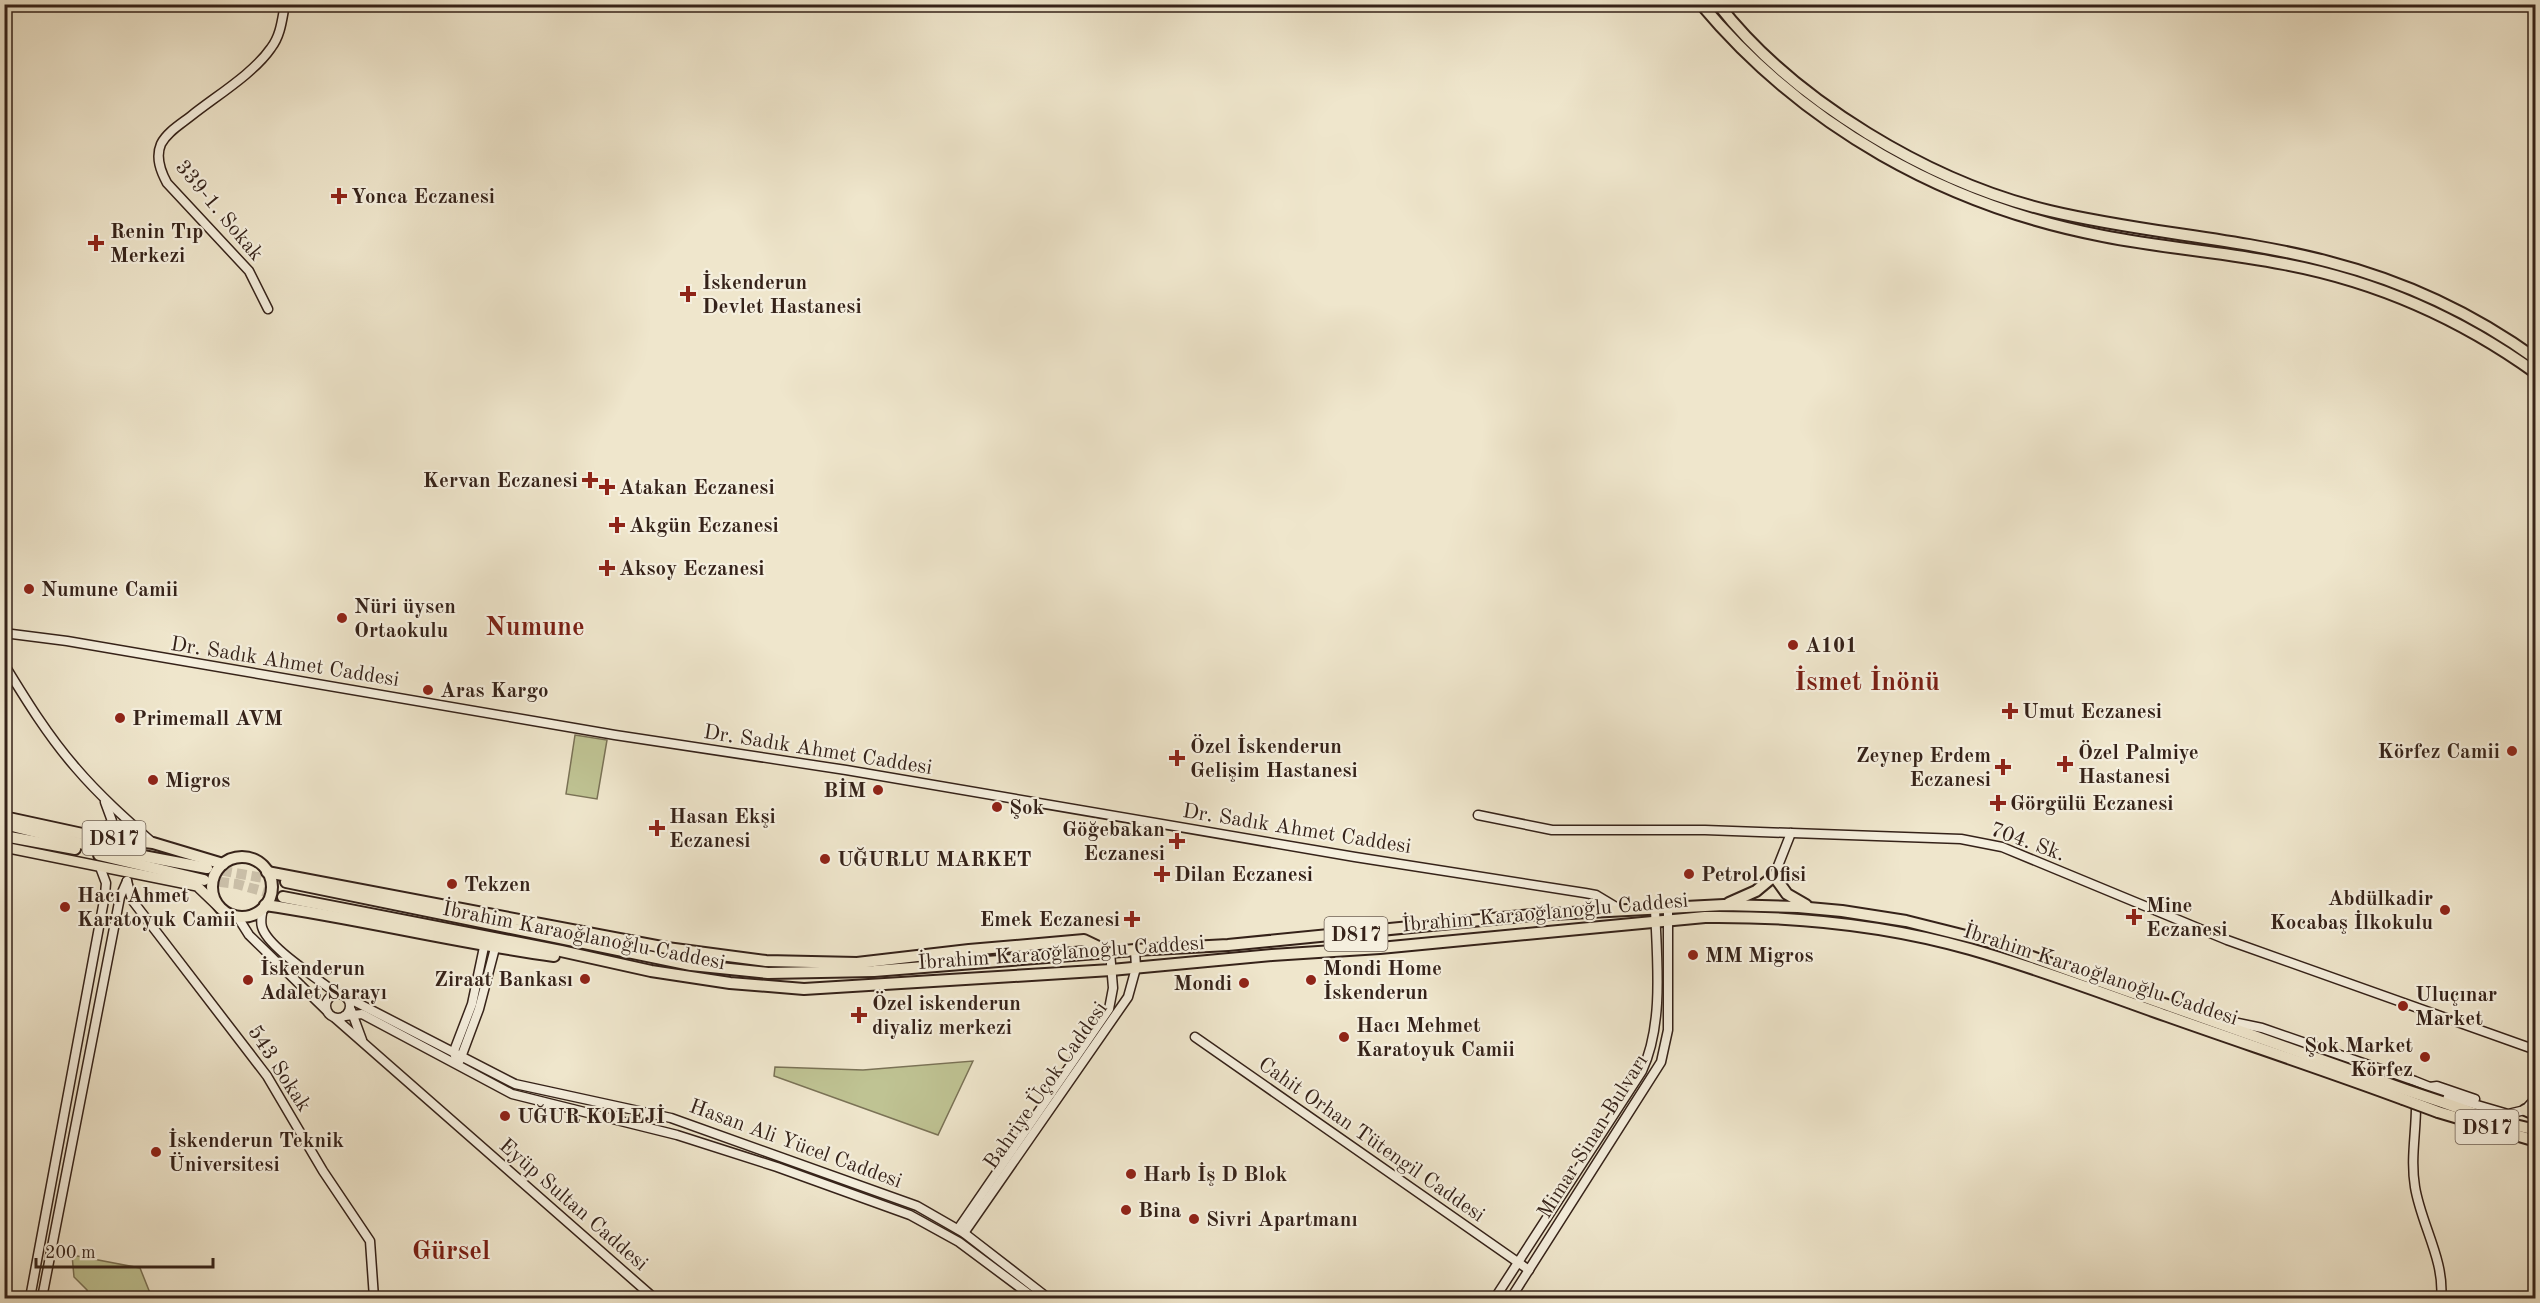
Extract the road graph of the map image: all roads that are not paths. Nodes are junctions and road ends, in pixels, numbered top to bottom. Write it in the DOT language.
graph roads {
  1 [pos="285,4"];
  2 [pos="1701,4"];
  3 [pos="1718,4"];
  4 [pos="268,309"];
  5 [pos="2535,359"];
  6 [pos="2535,373"];
  7 [pos="4,633"];
  8 [pos="4,664"];
  9 [pos="103,797"];
  10 [pos="1478,815"];
  11 [pos="4,817"];
  12 [pos="4,825"];
  13 [pos="1791,833"];
  14 [pos="87,835"];
  15 [pos="4,836"];
  16 [pos="153,843"];
  17 [pos="6,849"];
  18 [pos="223,864"];
  19 [pos="100,867"];
  20 [pos="207,868"];
  21 [pos="267,872"];
  22 [pos="1774,876"];
  23 [pos="129,877"];
  24 [pos="204,880"];
  25 [pos="286,882"];
  26 [pos="283,897"];
  27 [pos="1724,905"];
  28 [pos="264,906"];
  29 [pos="220,908"];
  30 [pos="1812,908"];
  31 [pos="1621,911"];
  32 [pos="1668,914"];
  33 [pos="1655,915"];
  34 [pos="237,916"];
  35 [pos="489,948"];
  36 [pos="1135,950"];
  37 [pos="1110,952"];
  38 [pos="614,964"];
  39 [pos="1136,968"];
  40 [pos="1111,970"];
  41 [pos="337,994"];
  42 [pos="346,997"];
  43 [pos="326,1010"];
  44 [pos="349,1013"];
  45 [pos="2190,1014"];
  46 [pos="335,1018"];
  47 [pos="1195,1037"];
  48 [pos="363,1043"];
  49 [pos="2535,1050"];
  50 [pos="454,1051"];
  51 [pos="463,1056"];
  52 [pos="455,1065"];
  53 [pos="2415,1081"];
  54 [pos="2404,1094"];
  55 [pos="2535,1098"];
  56 [pos="2440,1107"];
  57 [pos="2526,1113"];
  58 [pos="2535,1130"];
  59 [pos="2535,1141"];
  60 [pos="961,1231"];
  61 [pos="1518,1263"];
  62 [pos="1529,1270"];
  63 [pos="30,1299"];
  64 [pos="42,1299"];
  65 [pos="374,1299"];
  66 [pos="654,1299"];
  67 [pos="1034,1299"];
  68 [pos="1048,1299"];
  69 [pos="1495,1299"];
  70 [pos="1511,1299"];
  71 [pos="2441,1299"];
  1 -- 4 [label="street, 339-1. Sokak"];
  2 -- 6 [label="highway"];
  3 -- 5 [label="highway"];
  7 -- 31 [label="street, Dr. Sadık Ahmet Caddesi"];
  8 -- 9 [label="street"];
  9 -- 14 [label="street"];
  9 -- 16 [label="street"];
  10 -- 13 [label="street, 704. Sk."];
  11 -- 14 [label="highway, D817"];
  12 -- 20 [label="highway"];
  13 -- 22 [label="street"];
  13 -- 49 [label="street, 704. Sk."];
  14 -- 16 [label="highway, D817"];
  15 -- 24 [label="highway, D817"];
  16 -- 18 [label="highway, D817"];
  17 -- 19 [label="main road"];
  18 -- 21 [label="highway, D817"];
  18 -- 29 [label="highway"];
  19 -- 23 [label="main road"];
  19 -- 63 [label="street"];
  21 -- 28 [label="highway"];
  21 -- 37 [label="highway"];
  22 -- 27 [label="highway"];
  22 -- 30 [label="highway"];
  23 -- 29 [label="main road"];
  23 -- 64 [label="street"];
  23 -- 65 [label="street, 543 Sokak"];
  25 -- 37 [label="highway, İbrahim Karaoğlanoğlu Caddesi / D817"];
  26 -- 38 [label="highway, İbrahim Karaoğlanoğlu Caddesi / D817"];
  27 -- 30 [label="highway, İbrahim Karaoğlanoğlu Caddesi / D817"];
  27 -- 32 [label="highway, İbrahim Karaoğlanoğlu Caddesi / D817"];
  28 -- 34 [label="highway"];
  28 -- 35 [label="highway"];
  28 -- 41 [label="street"];
  29 -- 34 [label="highway"];
  30 -- 45 [label="highway, İbrahim Karaoğlanoğlu Caddesi / D817"];
  31 -- 33 [label="highway, İbrahim Karaoğlanoğlu Caddesi / D817"];
  31 -- 36 [label="highway, İbrahim Karaoğlanoğlu Caddesi / D817"];
  32 -- 33 [label="highway, İbrahim Karaoğlanoğlu Caddesi / D817"];
  32 -- 54 [label="highway, İbrahim Karaoğlanoğlu Caddesi / D817"];
  32 -- 62 [label="street, Mimar Sinan Bulvarı"];
  33 -- 39 [label="highway, İbrahim Karaoğlanoğlu Caddesi / D817"];
  33 -- 61 [label="street"];
  34 -- 43 [label="street"];
  35 -- 38 [label="highway"];
  35 -- 50 [label="street"];
  35 -- 51 [label="street"];
  36 -- 37 [label="highway, İbrahim Karaoğlanoğlu Caddesi / D817"];
  36 -- 39 [label="street, Bahriye Üçok Caddesi"];
  37 -- 40 [label="street, Bahriye Üçok Caddesi"];
  38 -- 40 [label="highway, İbrahim Karaoğlanoğlu Caddesi / D817"];
  39 -- 40 [label="highway, İbrahim Karaoğlanoğlu Caddesi / D817"];
  39 -- 60 [label="street, Bahriye Üçok Caddesi"];
  40 -- 60 [label="street, Bahriye Üçok Caddesi"];
  41 -- 42 [label="street"];
  41 -- 43 [label="street"];
  42 -- 44 [label="street"];
  42 -- 50 [label="street, Hasan Ali Yücel Caddesi"];
  43 -- 46 [label="street"];
  44 -- 46 [label="street"];
  44 -- 48 [label="street"];
  44 -- 52 [label="street"];
  45 -- 53 [label="street"];
  45 -- 54 [label="highway, İbrahim Karaoğlanoğlu Caddesi / D817"];
  46 -- 48 [label="street, Eyüp Sultan Caddesi"];
  47 -- 61 [label="street, Cahit Orhan Tütengil Caddesi"];
  48 -- 66 [label="street, Eyüp Sultan Caddesi"];
  50 -- 51 [label="street, Hasan Ali Yücel Caddesi"];
  50 -- 52 [label="street"];
  51 -- 52 [label="street"];
  51 -- 60 [label="street, Hasan Ali Yücel Caddesi"];
  52 -- 67 [label="street"];
  53 -- 57 [label="street"];
  53 -- 71 [label="street"];
  54 -- 56 [label="highway, İbrahim Karaoğlanoğlu Caddesi / D817, bridge"];
  55 -- 57 [label="street"];
  56 -- 58 [label="highway, İbrahim Karaoğlanoğlu Caddesi / D817"];
  56 -- 59 [label="highway, İbrahim Karaoğlanoğlu Caddesi / D817"];
  60 -- 68 [label="street, Hasan Ali Yücel Caddesi"];
  61 -- 62 [label="street, Cahit Orhan Tütengil Caddesi"];
  61 -- 69 [label="street"];
  62 -- 70 [label="street, Mimar Sinan Bulvarı"];
}
